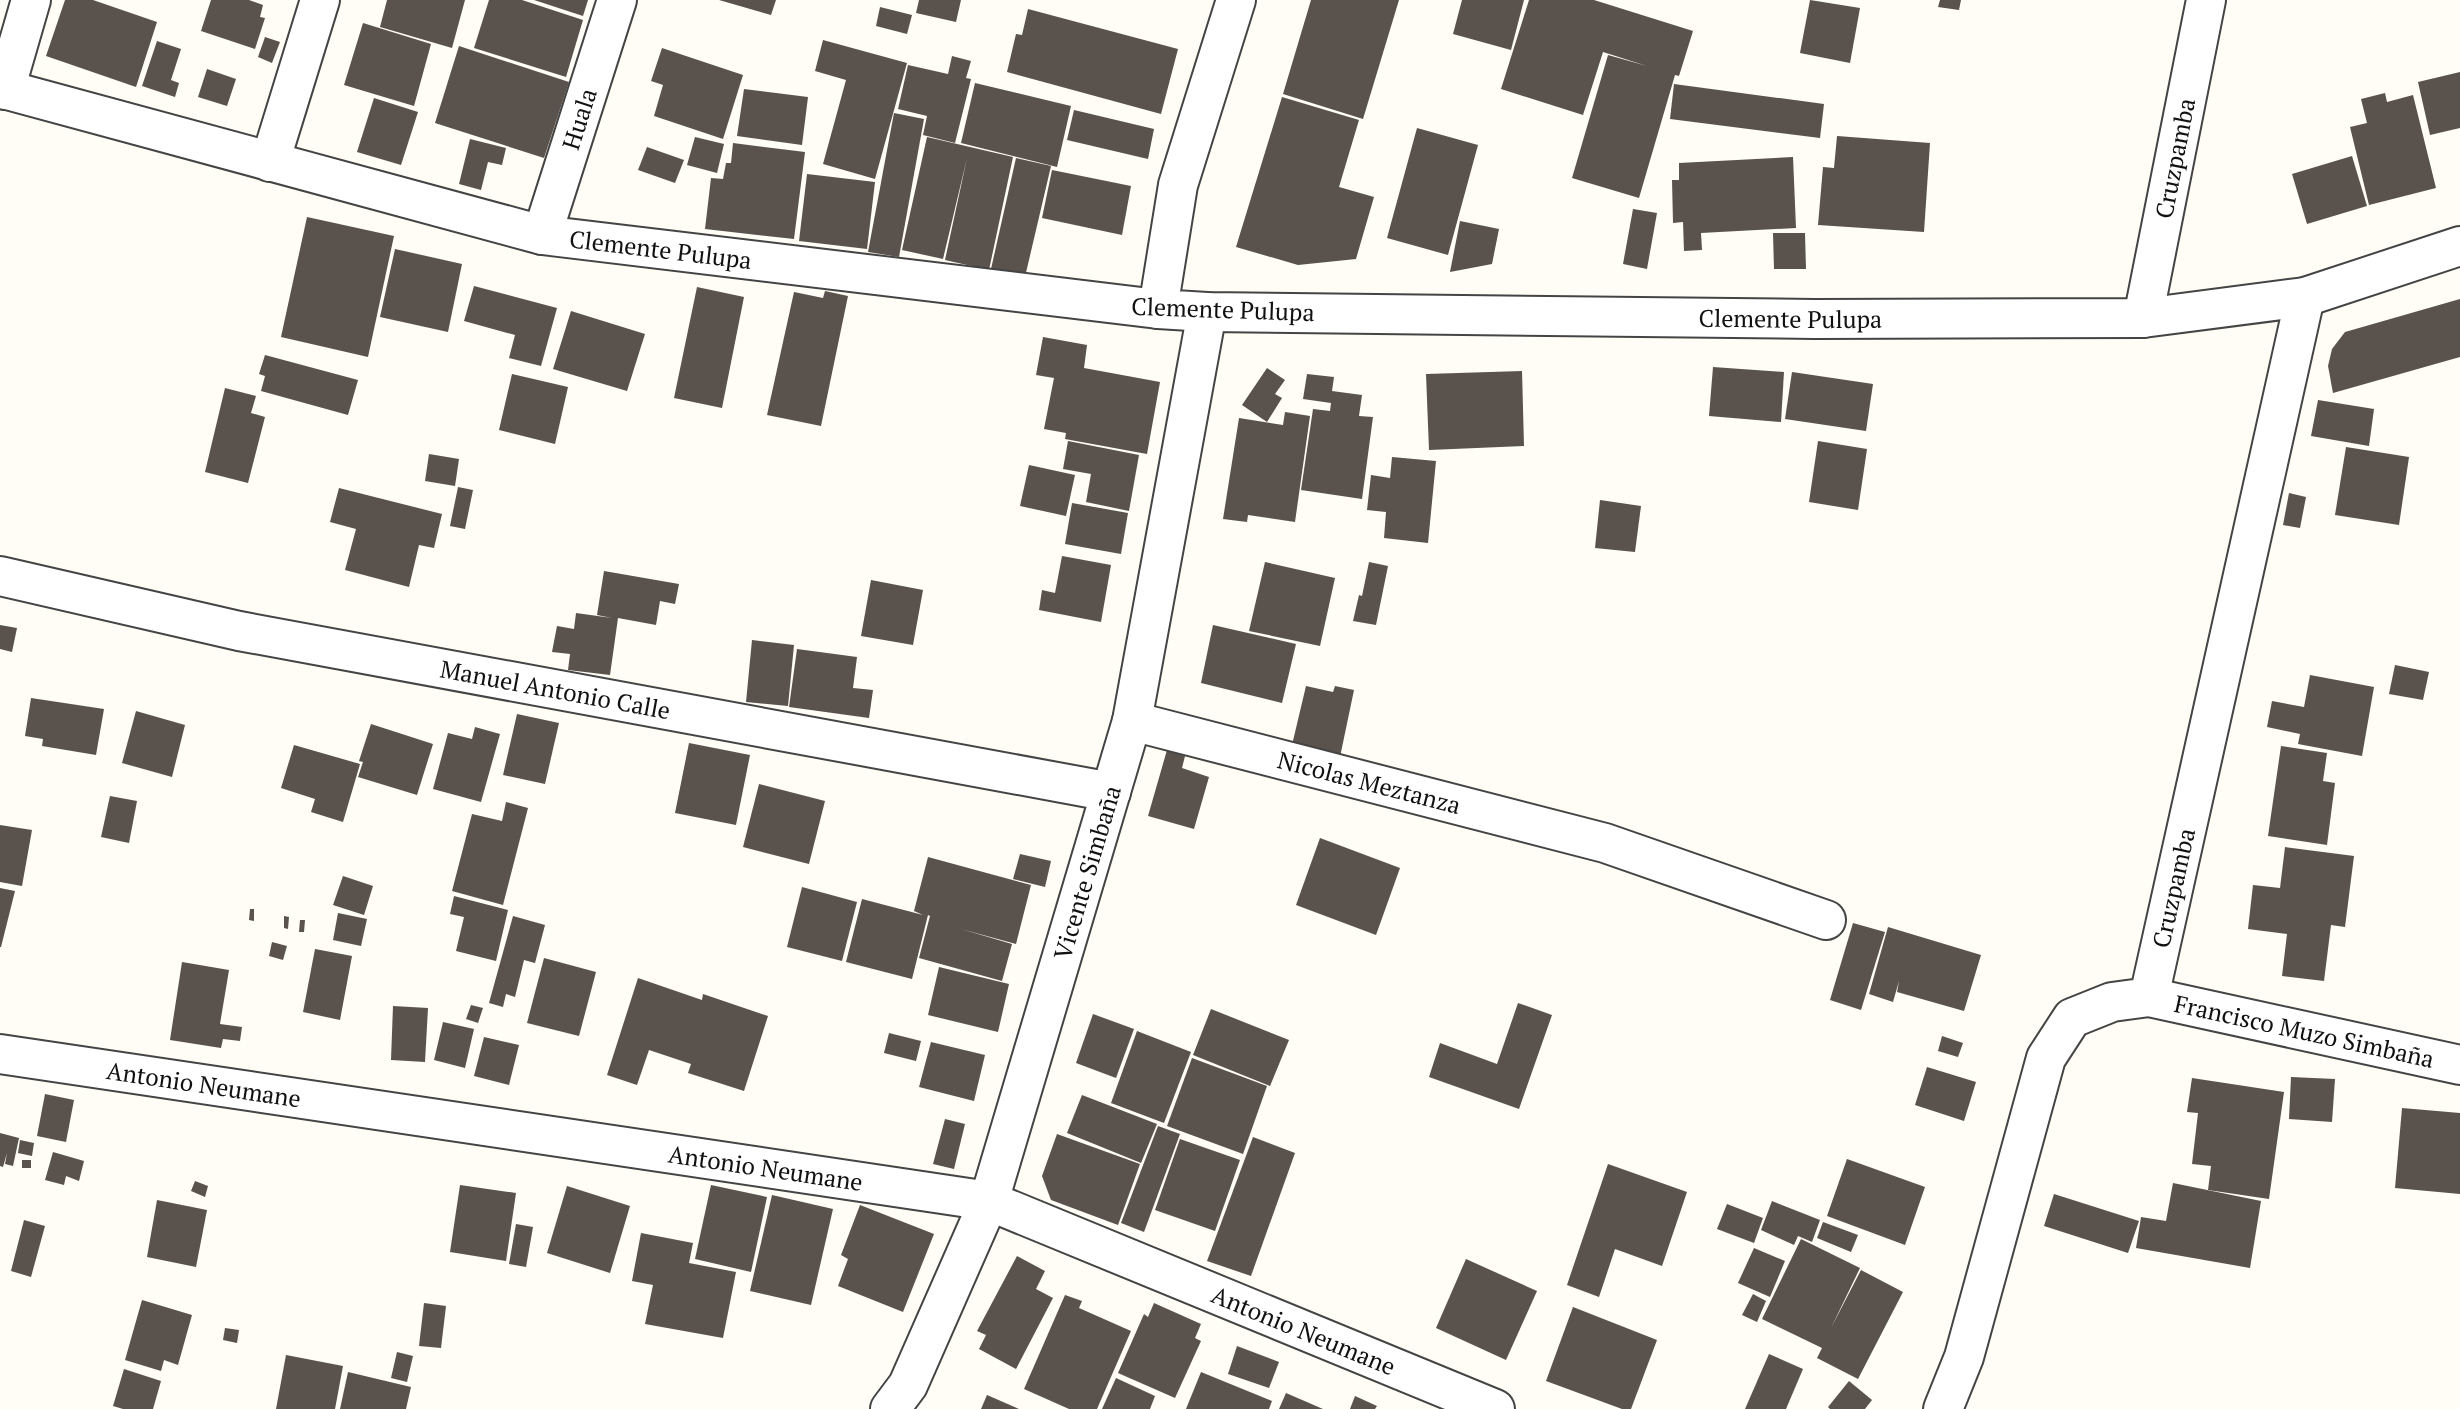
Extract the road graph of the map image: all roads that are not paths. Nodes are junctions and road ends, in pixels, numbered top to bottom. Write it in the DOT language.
graph roads {
  1 [pos="31,0"];
  2 [pos="320,0"];
  3 [pos="617,0"];
  4 [pos="1236,0"];
  5 [pos="2206,0"];
  6 [pos="2,89"];
  7 [pos="270,162"];
  8 [pos="542,235"];
  9 [pos="2460,246"];
  10 [pos="2305,297"];
  11 [pos="1158,309"];
  12 [pos="1207,312"];
  13 [pos="2143,318"];
  14 [pos="0,576"];
  15 [pos="1132,721"];
  16 [pos="1111,792"];
  17 [pos="1826,920"];
  18 [pos="2148,997"];
  19 [pos="0,1054"];
  20 [pos="2460,1065"];
  21 [pos="989,1201"];
  22 [pos="890,1409"];
  23 [pos="1495,1409"];
  24 [pos="1943,1409"];
  1 -- 6 [label="street"];
  2 -- 7 [label="street"];
  3 -- 8 [label="street, Huala"];
  4 -- 11 [label="street"];
  5 -- 13 [label="street, Cruzpamba"];
  6 -- 7 [label="street, Clemente Pulupa"];
  7 -- 8 [label="street, Clemente Pulupa"];
  8 -- 11 [label="street, Clemente Pulupa"];
  9 -- 10 [label="street, Clemente Pulupa"];
  10 -- 13 [label="street, Clemente Pulupa"];
  10 -- 18 [label="street, Cruzpamba"];
  11 -- 12 [label="street, Clemente Pulupa"];
  12 -- 13 [label="street, Clemente Pulupa"];
  12 -- 15 [label="street, Vicente Simbaña"];
  14 -- 16 [label="street, Manuel Antonio Calle"];
  15 -- 16 [label="street, Vicente Simbaña"];
  15 -- 17 [label="street, Nicolas Meztanza"];
  16 -- 21 [label="street, Vicente Simbaña"];
  18 -- 20 [label="street, Francisco Muzo Simbaña"];
  18 -- 24 [label="street"];
  19 -- 21 [label="street, Antonio Neumane"];
  21 -- 22 [label="street, Vicente Simbaña"];
  21 -- 23 [label="street, Antonio Neumane"];
}
